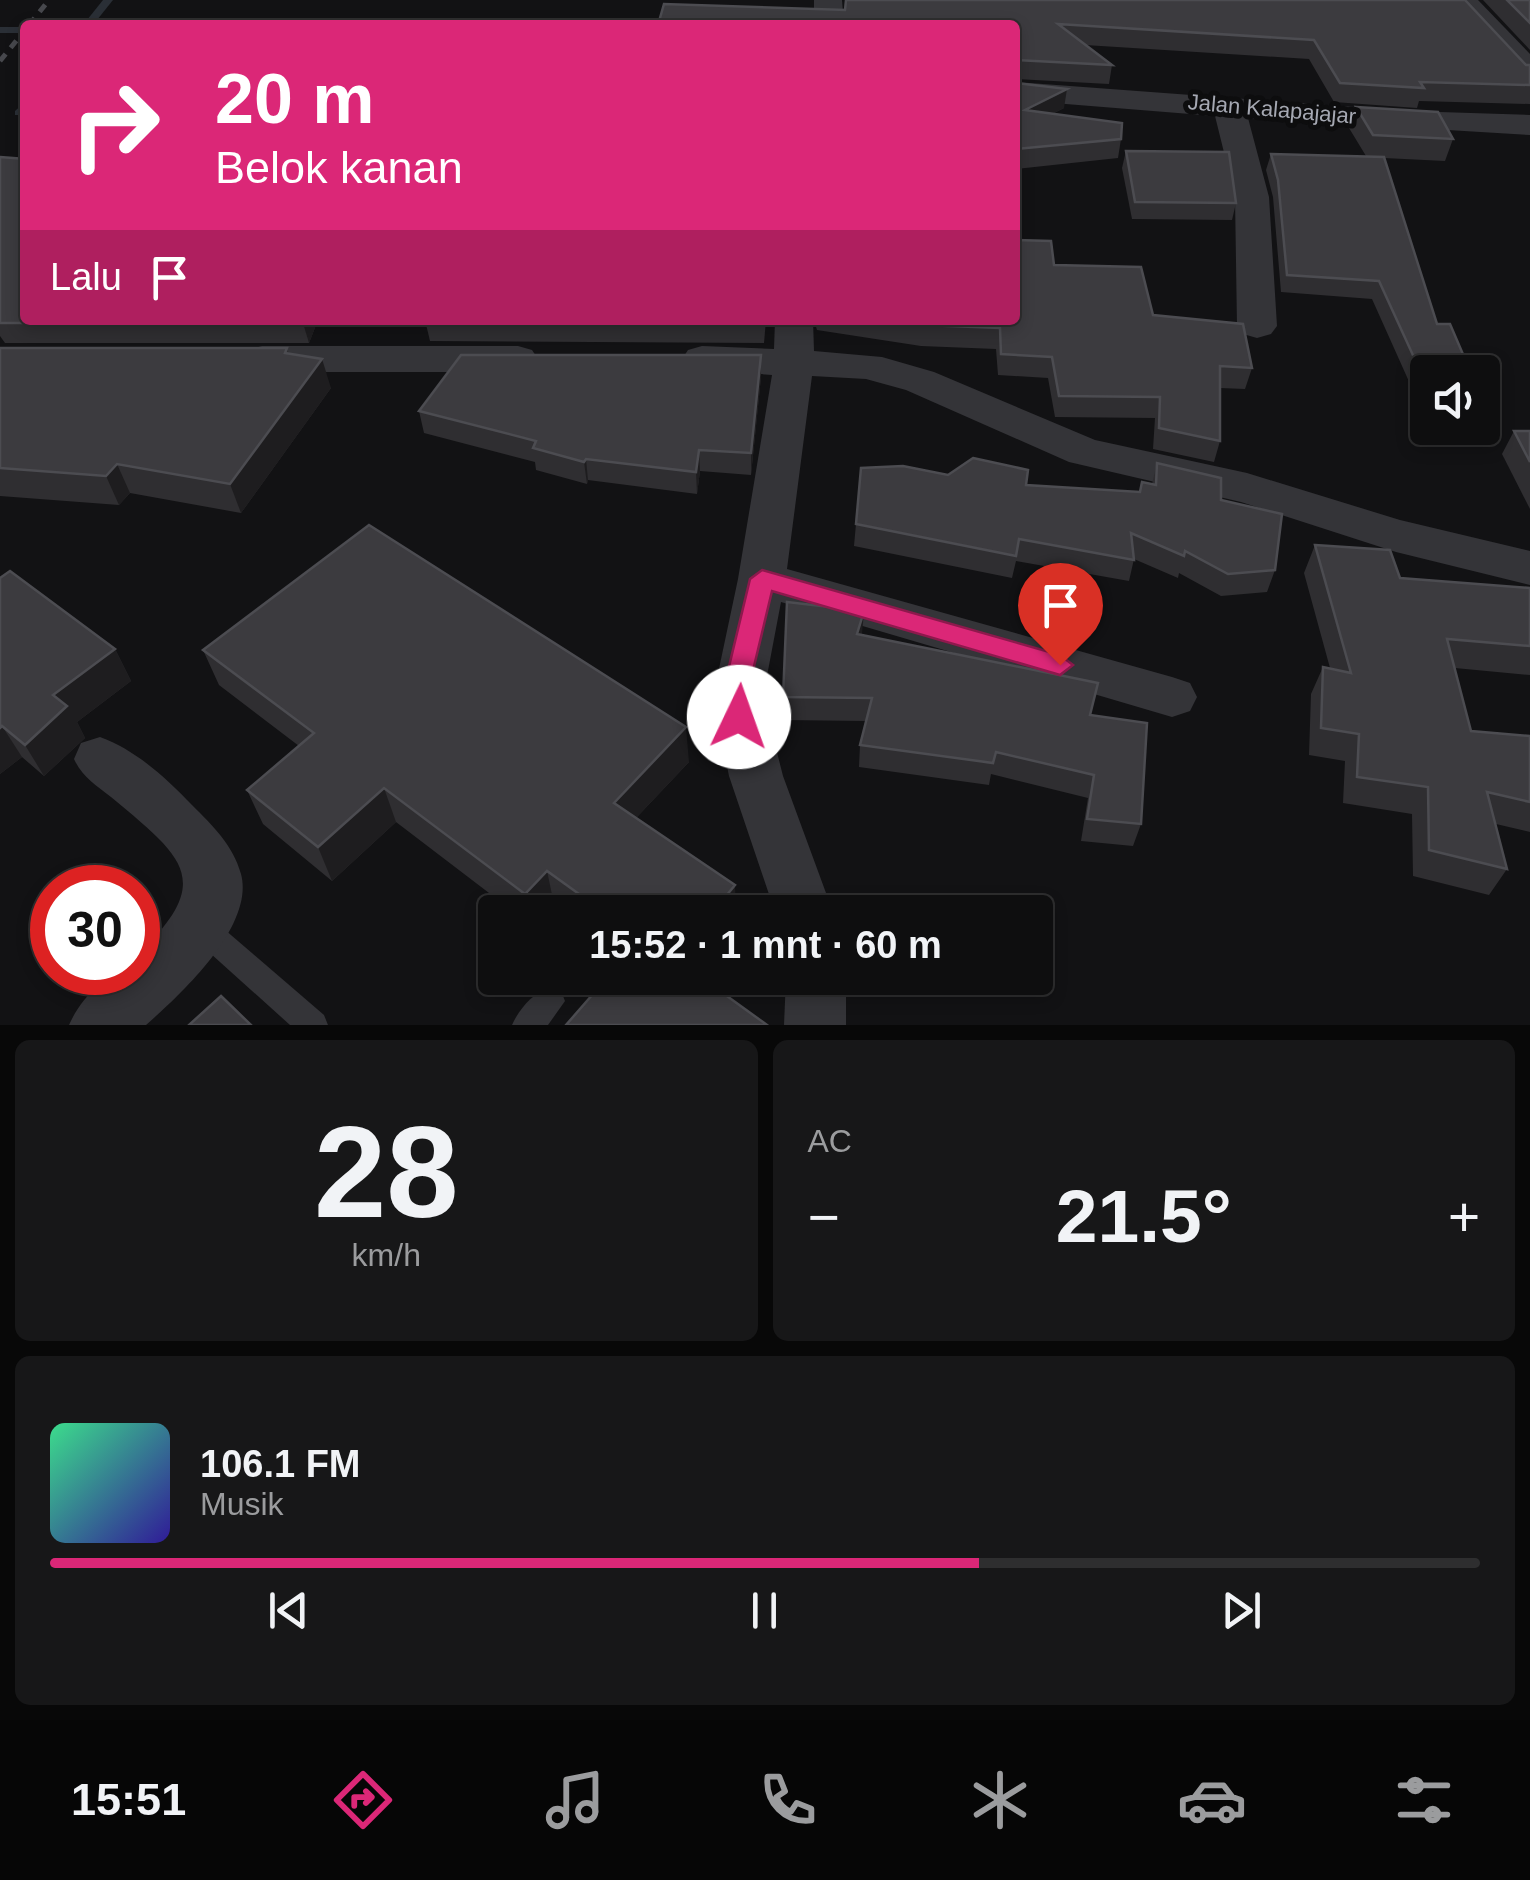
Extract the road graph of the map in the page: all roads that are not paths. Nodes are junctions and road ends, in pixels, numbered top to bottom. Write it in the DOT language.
graph roads {
  1 [pos="1461,0"];
  2 [pos="1530,72"];
  3 [pos="1020,91"];
  4 [pos="1228,106"];
  5 [pos="1530,125"];
  6 [pos="1257,326"];
  7 [pos="794,340"];
  8 [pos="555,359"];
  9 [pos="655,359"];
  10 [pos="214,360"];
  11 [pos="1530,568"];
  12 [pos="762,579"];
  13 [pos="1172,697"];
  14 [pos="100,759"];
  15 [pos="798,895"];
  16 [pos="200,926"];
  17 [pos="816,995"];
  18 [pos="550,1001"];
  19 [pos="100,1025"];
  20 [pos="314,1025"];
  21 [pos="527,1025"];
  22 [pos="815,1025"];
  1 -- 2 [label="street"];
  3 -- 4 [label="street, Jalan Kalapajajar"];
  4 -- 5 [label="street, Jalan Kalapajajar"];
  4 -- 6 [label="street"];
  7 -- 9 [label="street"];
  7 -- 11 [label="street"];
  7 -- 12 [label="street"];
  8 -- 10 [label="street"];
  12 -- 13 [label="street"];
  12 -- 15 [label="street"];
  14 -- 16 [label="street"];
  16 -- 19 [label="street"];
  16 -- 20 [label="lane"];
  17 -- 22 [label="street"];
  18 -- 21 [label="lane"];
}
